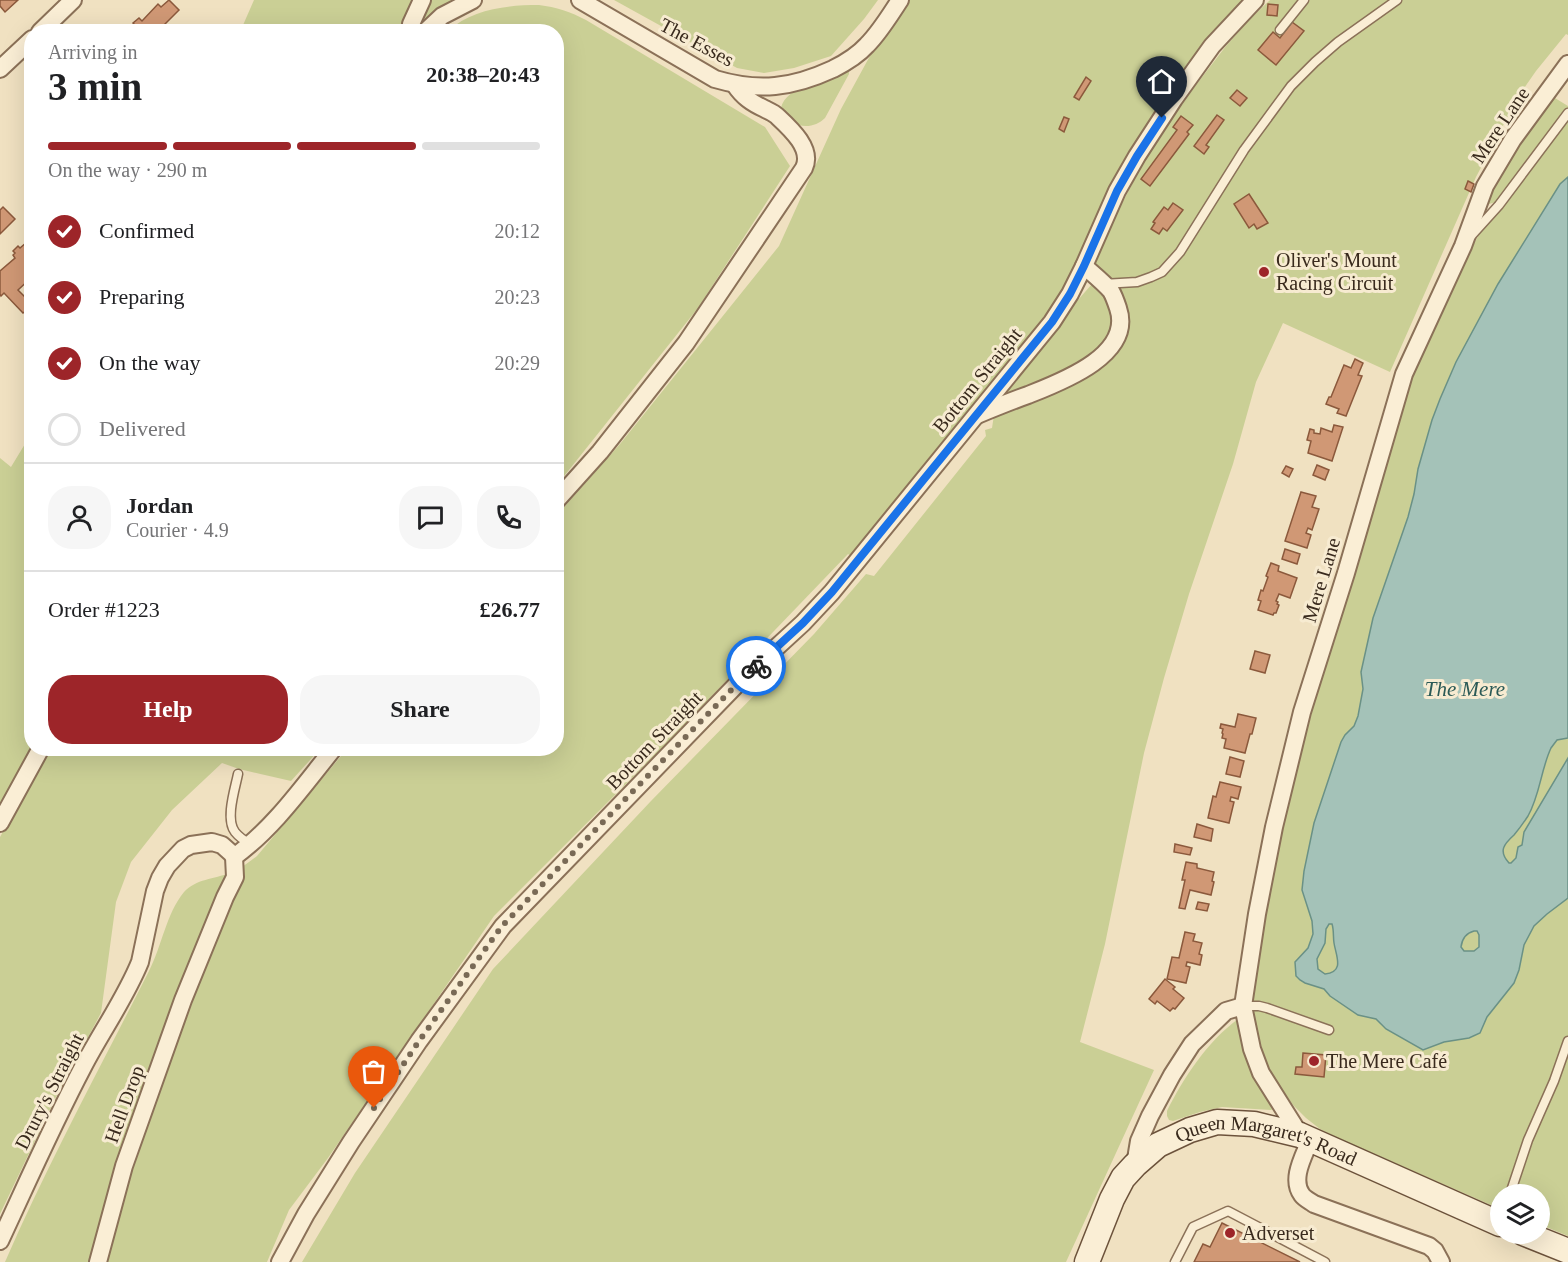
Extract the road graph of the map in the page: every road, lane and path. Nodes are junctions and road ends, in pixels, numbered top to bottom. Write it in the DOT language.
graph roads {
  1 [pos="73,0"];
  2 [pos="422,0"];
  3 [pos="473,0"];
  4 [pos="580,0"];
  5 [pos="900,0"];
  6 [pos="1255,0"];
  7 [pos="1304,0"];
  8 [pos="1397,0"];
  9 [pos="48,24"];
  10 [pos="411,24"];
  11 [pos="434,24"];
  12 [pos="1280,30"];
  13 [pos="24,46"];
  14 [pos="1568,64"];
  15 [pos="0,69"];
  16 [pos="735,85"];
  17 [pos="783,86"];
  18 [pos="1568,113"];
  19 [pos="777,115"];
  20 [pos="1463,246"];
  21 [pos="1084,266"];
  22 [pos="1103,284"];
  23 [pos="976,415"];
  24 [pos="564,492"];
  25 [pos="37,756"];
  26 [pos="327,756"];
  27 [pos="238,774"];
  28 [pos="0,823"];
  29 [pos="250,844"];
  30 [pos="234,857"];
  31 [pos="1243,1006"];
  32 [pos="1329,1030"];
  33 [pos="1568,1041"];
  34 [pos="1305,1137"];
  35 [pos="1135,1165"];
  36 [pos="1513,1184"];
  37 [pos="1490,1219"];
  38 [pos="0,1241"];
  39 [pos="98,1262"];
  40 [pos="280,1262"];
  41 [pos="1087,1262"];
  42 [pos="1175,1262"];
  43 [pos="1325,1262"];
  44 [pos="1441,1262"];
  1 -- 9 [label="street"];
  2 -- 10 [label="street"];
  3 -- 11 [label="street"];
  4 -- 16 [label="street, The Esses"];
  5 -- 17 [label="street, The Esses"];
  6 -- 21 [label="street, Bottom Straight"];
  7 -- 12 [label="lane"];
  8 -- 22 [label="lane"];
  13 -- 15 [label="street"];
  14 -- 20 [label="street, Mere Lane"];
  16 -- 17 [label="street, The Esses"];
  16 -- 19 [label="street"];
  17 -- 19 [label="street"];
  18 -- 20 [label="lane"];
  19 -- 24 [label="street"];
  20 -- 31 [label="street, Mere Lane"];
  21 -- 22 [label="street"];
  21 -- 23 [label="street, Bottom Straight"];
  22 -- 23 [label="street"];
  23 -- 40 [label="street, Bottom Straight"];
  25 -- 28 [label="street"];
  26 -- 29 [label="street"];
  27 -- 29 [label="lane"];
  29 -- 30 [label="street"];
  30 -- 38 [label="street, Drury's Straight"];
  30 -- 39 [label="street, Hell Drop"];
  31 -- 32 [label="lane"];
  31 -- 34 [label="street, Mere Lane"];
  31 -- 35 [label="street"];
  33 -- 36 [label="lane"];
  34 -- 35 [label="main road, Queen Margaret's Road"];
  34 -- 37 [label="main road, Queen Margaret's Road"];
  34 -- 44 [label="street"];
  35 -- 41 [label="main road, Queen Margaret's Road"];
  42 -- 43 [label="lane"];
}
